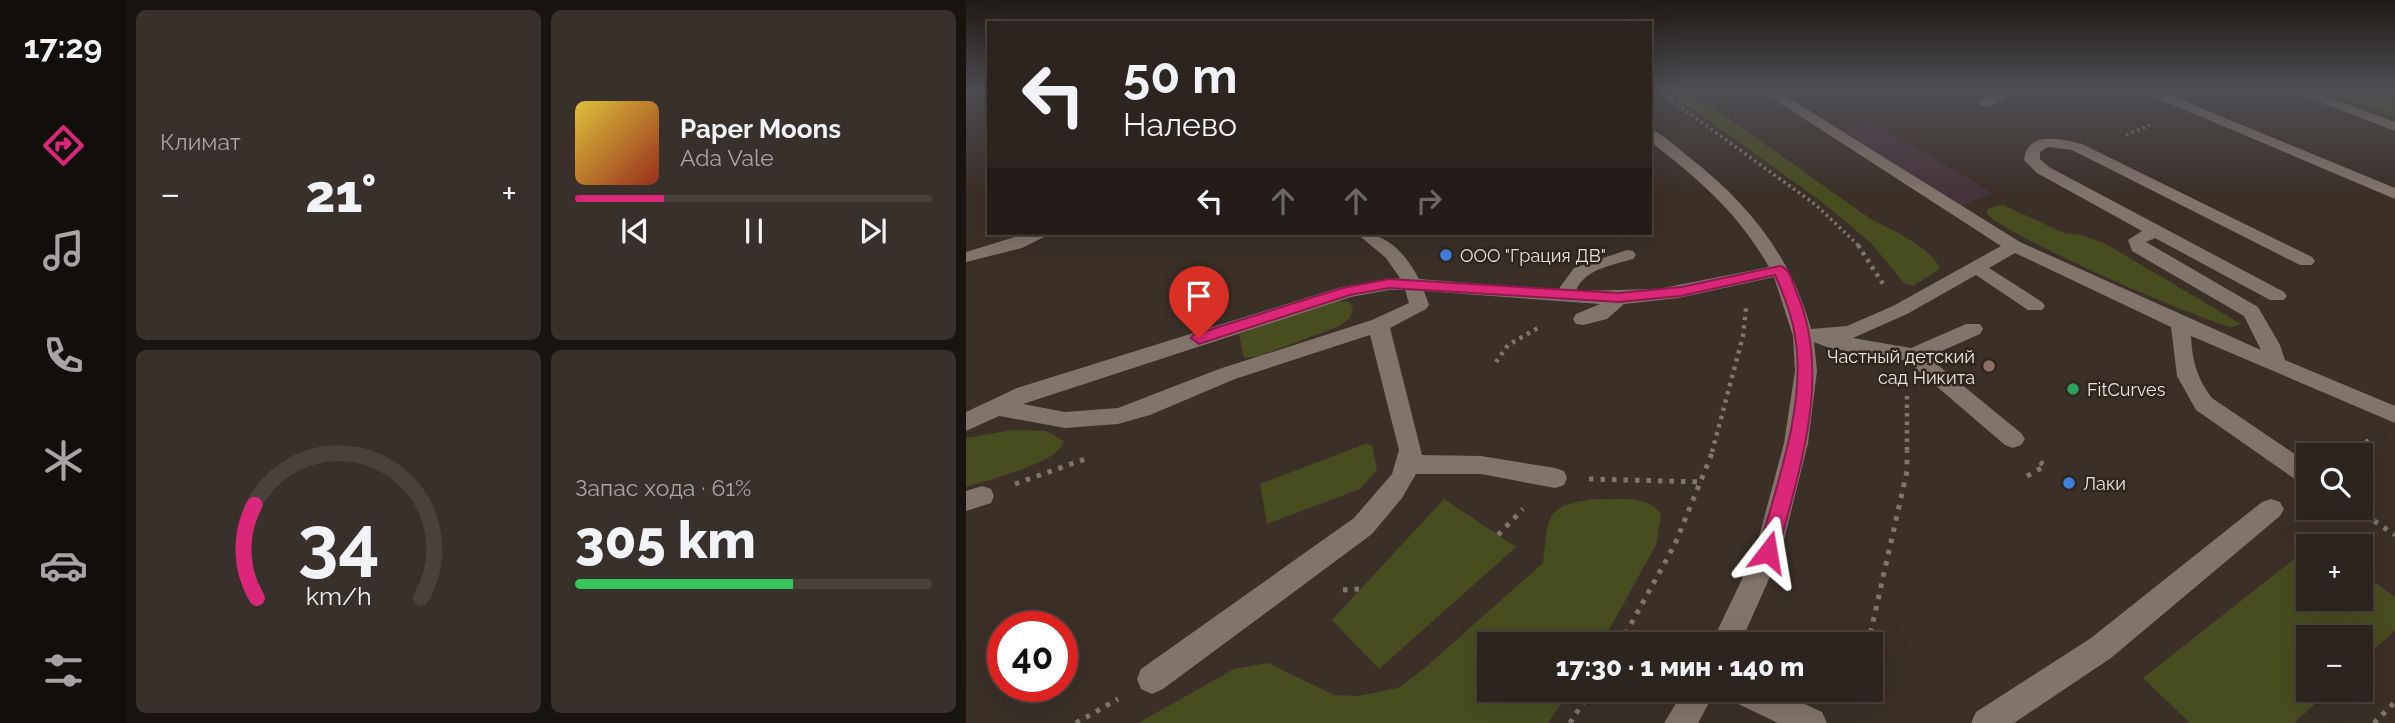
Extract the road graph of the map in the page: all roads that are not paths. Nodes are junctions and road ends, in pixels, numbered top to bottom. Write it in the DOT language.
graph roads {
  1 [pos="1820,124"];
  2 [pos="2225,124"];
  3 [pos="1652,136"];
  4 [pos="2395,194"];
  5 [pos="2155,231"];
  6 [pos="1038,235"];
  7 [pos="1368,235"];
  8 [pos="2014,246"];
  9 [pos="1627,255"];
  10 [pos="966,257"];
  11 [pos="2306,261"];
  12 [pos="1977,268"];
  13 [pos="1780,270"];
  14 [pos="1414,284"];
  15 [pos="2277,296"];
  16 [pos="1565,297"];
  17 [pos="1619,298"];
  18 [pos="2035,306"];
  19 [pos="1583,319"];
  20 [pos="2181,324"];
  21 [pos="1378,325"];
  22 [pos="1973,329"];
  23 [pos="1803,337"];
  24 [pos="1910,355"];
  25 [pos="2275,361"];
  26 [pos="994,407"];
  27 [pos="2395,415"];
  28 [pos="966,422"];
  29 [pos="2012,439"];
  30 [pos="1409,464"];
  31 [pos="2296,467"];
  32 [pos="1555,478"];
  33 [pos="2271,509"];
  34 [pos="1731,632"];
  35 [pos="1152,680"];
  36 [pos="1693,702"];
  37 [pos="1768,702"];
  38 [pos="1680,723"];
  39 [pos="1811,723"];
  40 [pos="1987,723"];
  1 -- 8 [label="street"];
  2 -- 4 [label="street"];
  3 -- 13 [label="street"];
  5 -- 11 [label="street"];
  5 -- 15 [label="street"];
  5 -- 25 [label="street"];
  6 -- 10 [label="street"];
  7 -- 14 [label="street"];
  8 -- 12 [label="street"];
  8 -- 20 [label="street"];
  9 -- 16 [label="street"];
  12 -- 18 [label="street"];
  12 -- 23 [label="street"];
  13 -- 17 [label="street"];
  13 -- 23 [label="street"];
  14 -- 16 [label="street"];
  14 -- 21 [label="street"];
  14 -- 26 [label="street"];
  16 -- 17 [label="street"];
  17 -- 19 [label="street"];
  20 -- 25 [label="street"];
  20 -- 31 [label="street"];
  21 -- 26 [label="street"];
  21 -- 30 [label="street"];
  22 -- 24 [label="street"];
  23 -- 24 [label="street"];
  23 -- 34 [label="street"];
  24 -- 29 [label="street"];
  25 -- 27 [label="street"];
  26 -- 28 [label="street"];
  30 -- 32 [label="street"];
  30 -- 35 [label="street"];
  33 -- 40 [label="street"];
  36 -- 38 [label="street"];
  37 -- 39 [label="street"];
}
